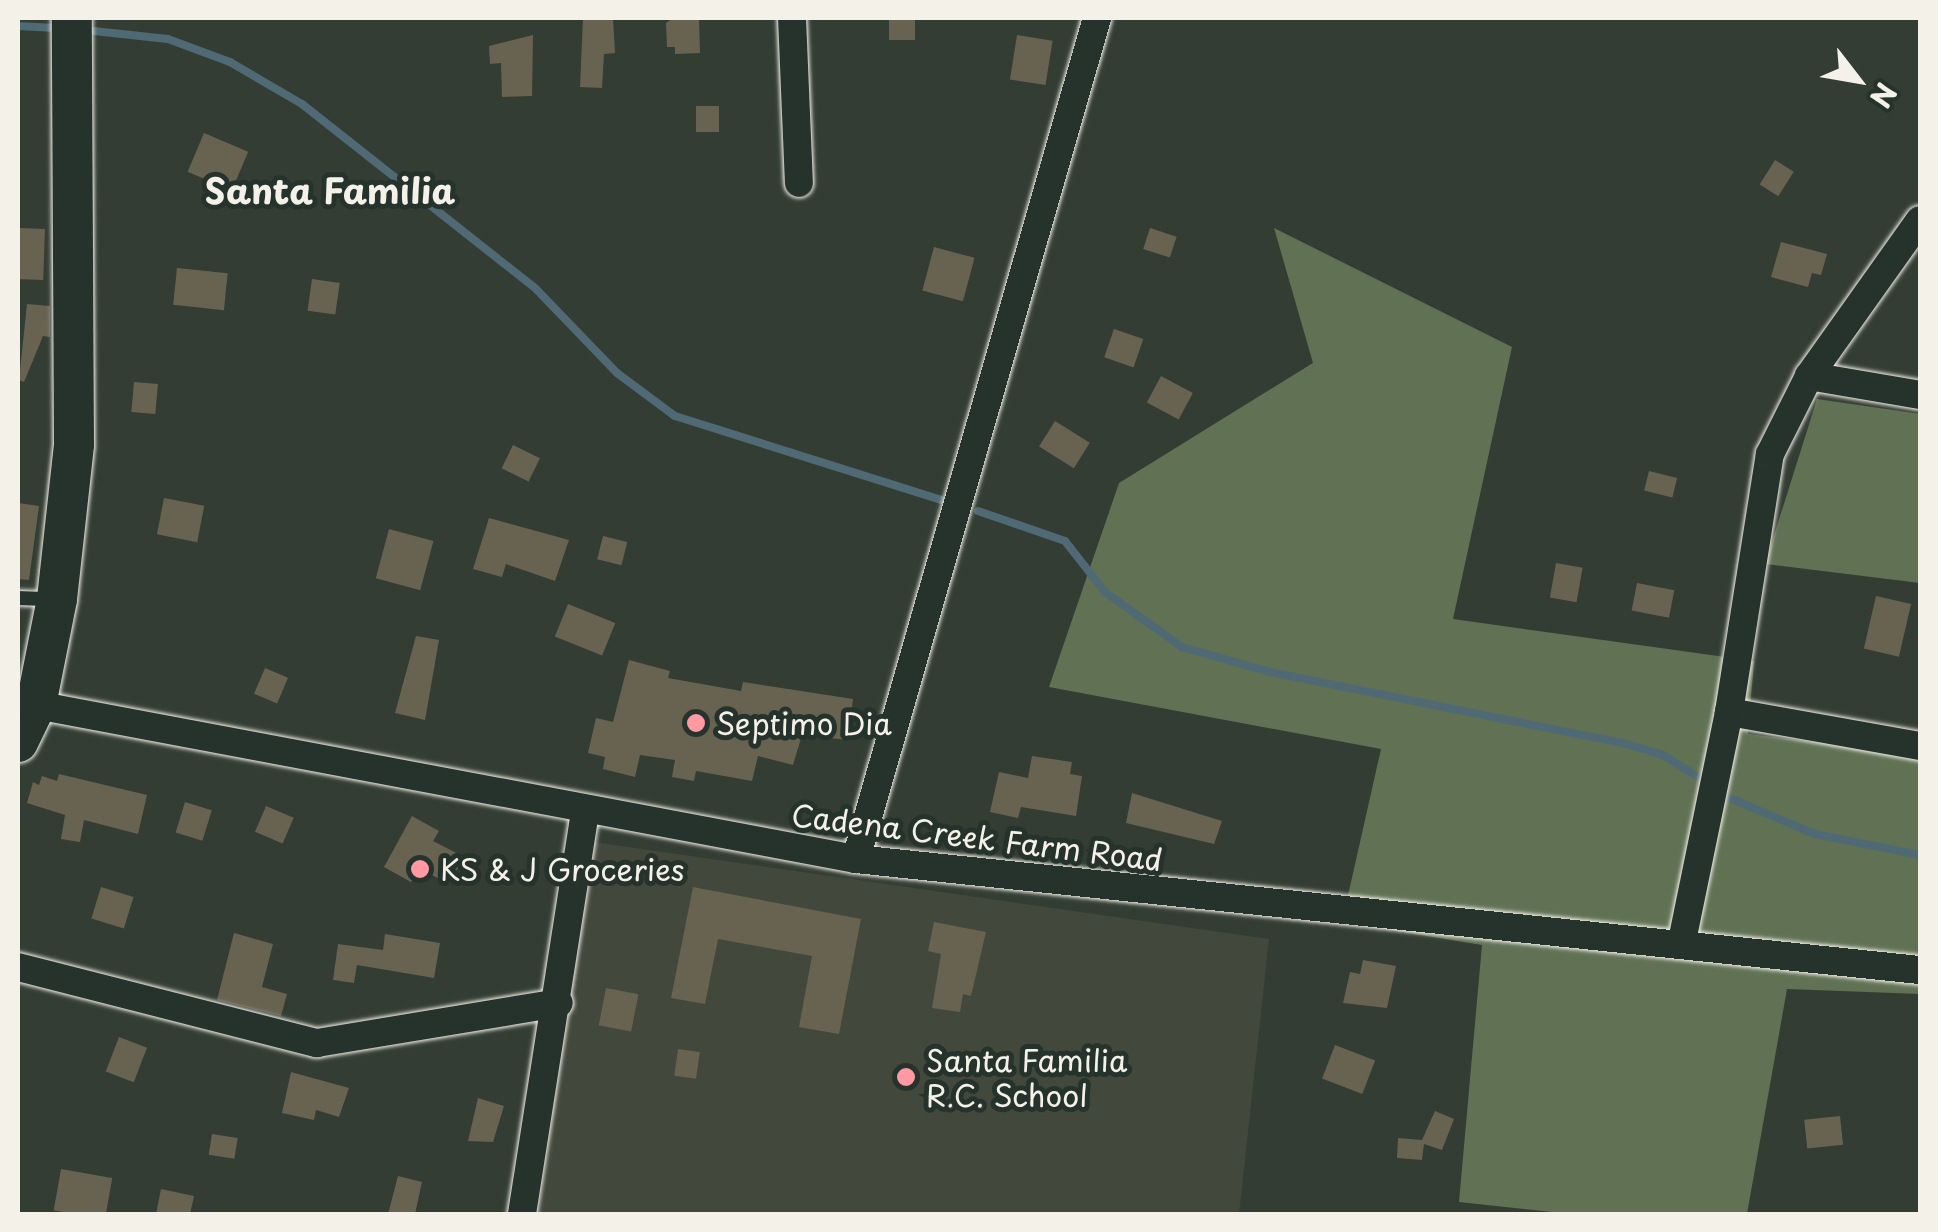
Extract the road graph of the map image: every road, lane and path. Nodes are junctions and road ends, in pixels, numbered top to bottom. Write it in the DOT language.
graph roads {
  1 [pos="72,18"];
  2 [pos="792,18"];
  3 [pos="1096,18"];
  4 [pos="800,184"];
  5 [pos="1920,220"];
  6 [pos="1808,376"];
  7 [pos="1920,395"];
  8 [pos="37,598"];
  9 [pos="36,704"];
  10 [pos="1729,712"];
  11 [pos="18,742"];
  12 [pos="1920,746"];
  13 [pos="585,813"];
  14 [pos="856,860"];
  15 [pos="1682,941"];
  16 [pos="18,967"];
  17 [pos="1920,970"];
  18 [pos="558,1003"];
  19 [pos="522,1214"];
  1 -- 8 [label="main road"];
  2 -- 4 [label="street"];
  3 -- 14 [label="street"];
  5 -- 6 [label="street"];
  6 -- 7 [label="street"];
  6 -- 10 [label="street"];
  8 -- 9 [label="main road"];
  9 -- 11 [label="main road"];
  9 -- 13 [label="street, Cadena Creek Farm Road"];
  10 -- 12 [label="street"];
  10 -- 15 [label="street"];
  13 -- 14 [label="street, Cadena Creek Farm Road"];
  13 -- 18 [label="street"];
  14 -- 15 [label="street, Cadena Creek Farm Road"];
  15 -- 17 [label="street, Cadena Creek Farm Road"];
  16 -- 18 [label="street"];
  18 -- 19 [label="street"];
}
